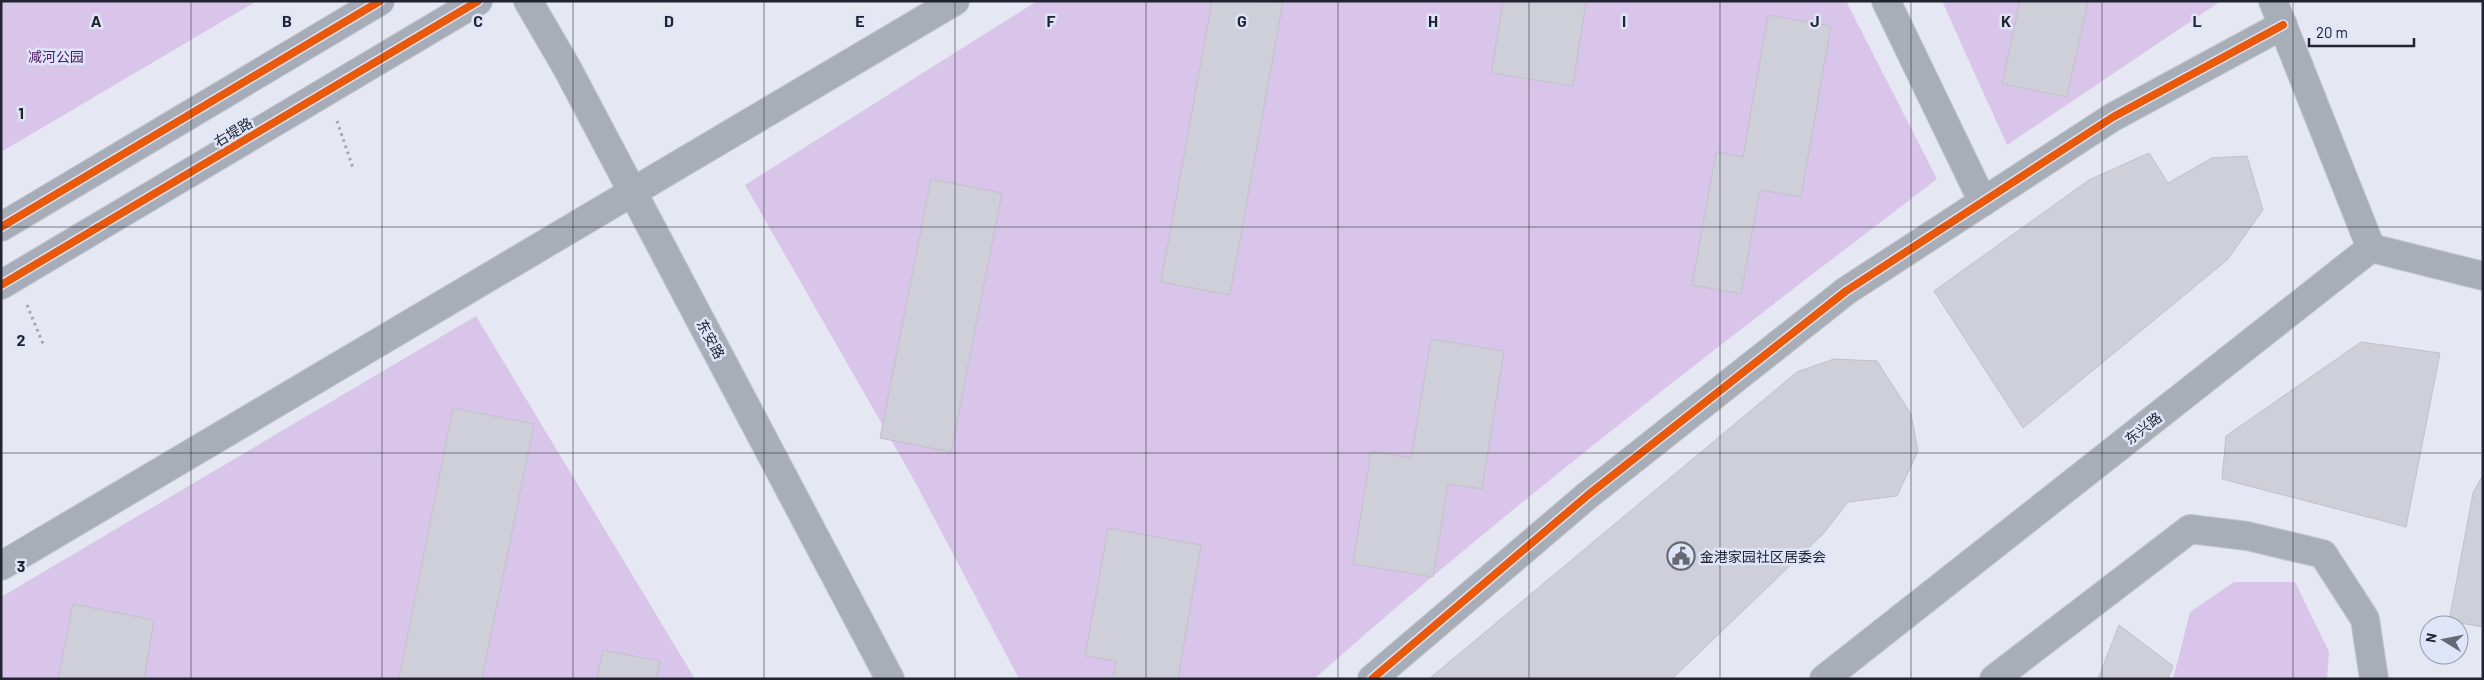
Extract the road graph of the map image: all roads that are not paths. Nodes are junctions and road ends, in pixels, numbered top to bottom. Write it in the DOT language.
graph roads {
  1 [pos="380,1"];
  2 [pos="478,1"];
  3 [pos="528,1"];
  4 [pos="955,1"];
  5 [pos="1886,1"];
  6 [pos="2278,13"];
  7 [pos="632,192"];
  8 [pos="1982,202"];
  9 [pos="1,227"];
  10 [pos="2371,248"];
  11 [pos="2483,276"];
  12 [pos="8,281"];
  13 [pos="1,566"];
  14 [pos="890,679"];
  15 [pos="1372,679"];
  16 [pos="1824,679"];
  17 [pos="1994,679"];
  18 [pos="2374,679"];
  1 -- 9 [label="main road"];
  2 -- 12 [label="main road, 右堤路"];
  3 -- 7 [label="street, 东安路"];
  4 -- 7 [label="street"];
  5 -- 8 [label="street"];
  6 -- 8 [label="street"];
  6 -- 10 [label="street"];
  7 -- 13 [label="street"];
  7 -- 14 [label="street, 东安路"];
  8 -- 15 [label="street"];
  10 -- 11 [label="street"];
  10 -- 16 [label="street, 东兴路"];
  17 -- 18 [label="street"];
}
